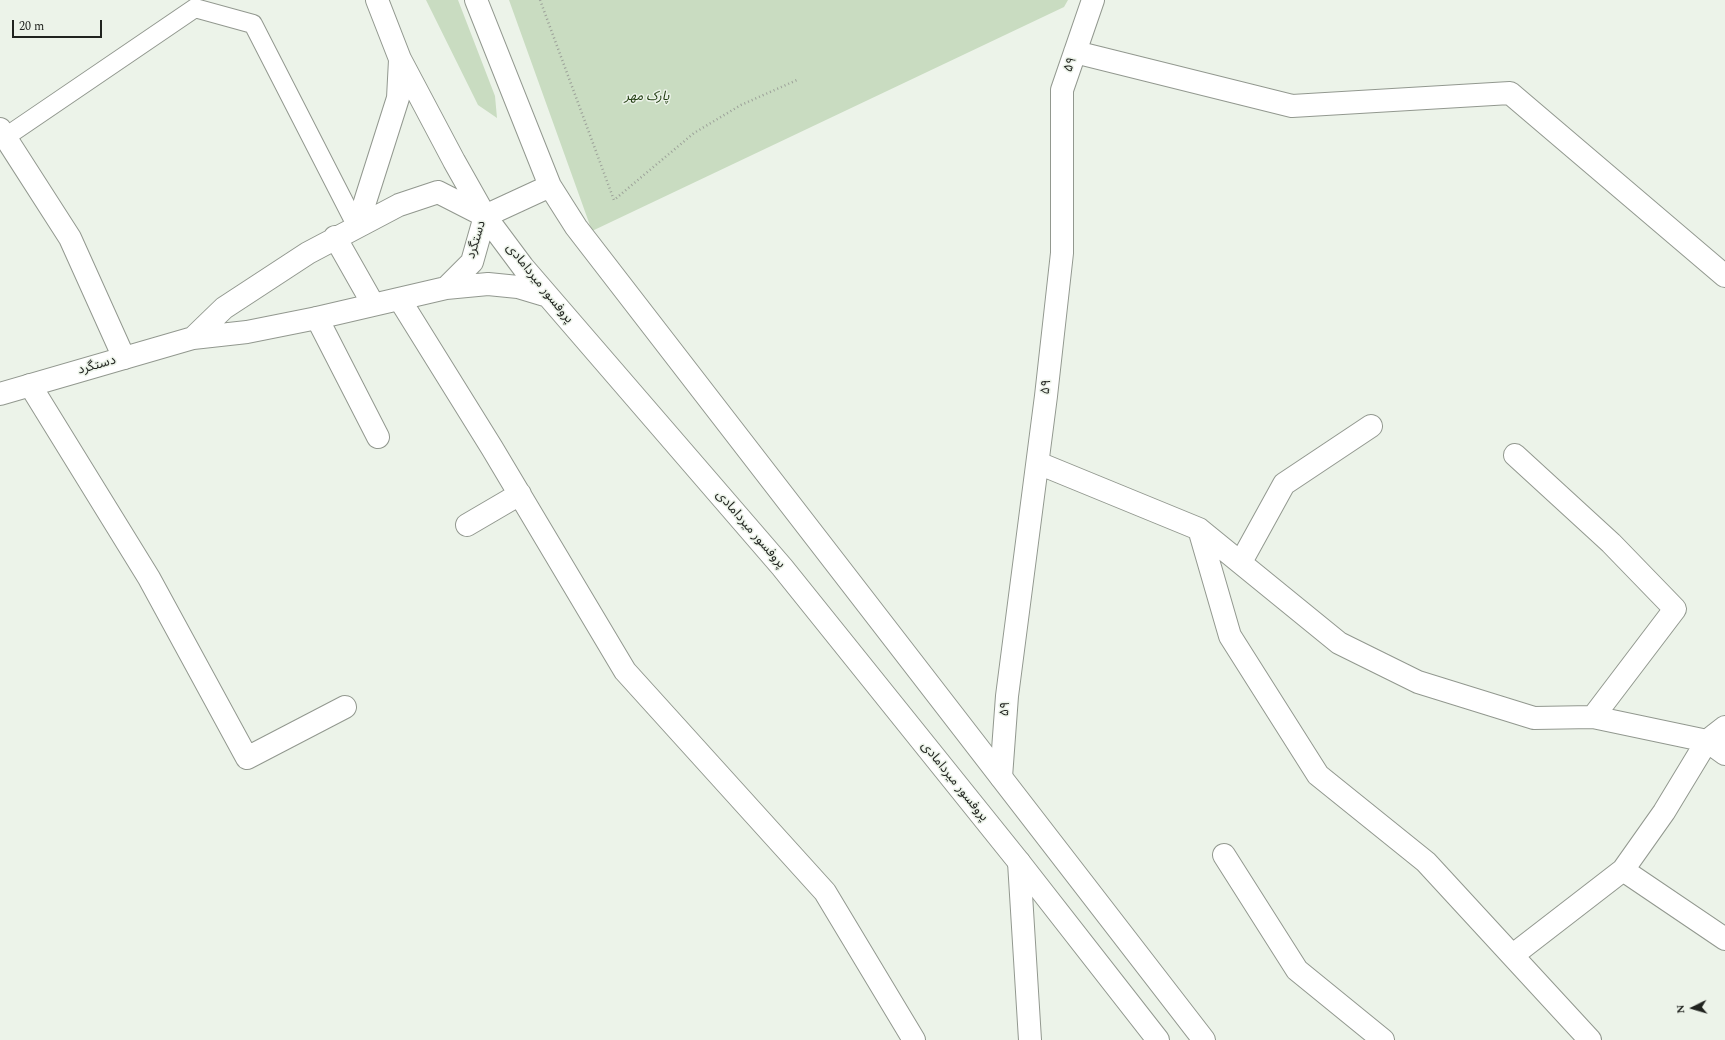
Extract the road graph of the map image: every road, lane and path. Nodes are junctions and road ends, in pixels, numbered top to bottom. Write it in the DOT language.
graph roads {
  1 [pos="377,0"];
  2 [pos="476,0"];
  3 [pos="540,0"];
  4 [pos="1093,0"];
  5 [pos="1075,52"];
  6 [pos="400,59"];
  7 [pos="797,80"];
  8 [pos="2,134"];
  9 [pos="550,186"];
  10 [pos="485,216"];
  11 [pos="357,227"];
  12 [pos="335,237"];
  13 [pos="1725,276"];
  14 [pos="446,288"];
  15 [pos="548,296"];
  16 [pos="400,300"];
  17 [pos="373,304"];
  18 [pos="317,318"];
  19 [pos="193,338"];
  20 [pos="124,358"];
  21 [pos="30,385"];
  22 [pos="0,394"];
  23 [pos="1371,426"];
  24 [pos="378,437"];
  25 [pos="1515,455"];
  26 [pos="1038,463"];
  27 [pos="520,494"];
  28 [pos="467,525"];
  29 [pos="1200,529"];
  30 [pos="1241,562"];
  31 [pos="345,707"];
  32 [pos="1593,717"];
  33 [pos="1725,727"];
  34 [pos="1708,741"];
  35 [pos="1725,754"];
  36 [pos="1001,777"];
  37 [pos="1224,855"];
  38 [pos="1019,862"];
  39 [pos="1623,870"];
  40 [pos="1725,939"];
  41 [pos="1513,955"];
  42 [pos="914,1040"];
  43 [pos="1030,1040"];
  44 [pos="1158,1040"];
  45 [pos="1204,1040"];
  46 [pos="1383,1040"];
  47 [pos="1590,1040"];
  1 -- 6 [label="street, پروفسور میردامادی"];
  2 -- 9 [label="street"];
  3 -- 7 [label="path"];
  4 -- 5 [label="street, ۵۹"];
  5 -- 13 [label="street"];
  5 -- 26 [label="street, ۵۹"];
  6 -- 10 [label="street, پروفسور میردامادی"];
  6 -- 11 [label="street"];
  8 -- 11 [label="lane"];
  8 -- 20 [label="street"];
  9 -- 10 [label="street"];
  9 -- 36 [label="street"];
  10 -- 11 [label="street, دستگرد"];
  10 -- 14 [label="street, دستگرد"];
  10 -- 15 [label="street, پروفسور میردامادی"];
  11 -- 12 [label="street, دستگرد"];
  12 -- 17 [label="street"];
  12 -- 19 [label="street, دستگرد"];
  14 -- 15 [label="street"];
  14 -- 16 [label="street, دستگرد"];
  15 -- 38 [label="street, پروفسور میردامادی"];
  16 -- 17 [label="street, دستگرد"];
  16 -- 27 [label="street"];
  17 -- 18 [label="street, دستگرد"];
  18 -- 19 [label="street, دستگرد"];
  18 -- 24 [label="street"];
  19 -- 20 [label="street, دستگرد"];
  20 -- 21 [label="street, دستگرد"];
  21 -- 22 [label="street, دستگرد"];
  21 -- 31 [label="street"];
  23 -- 30 [label="street"];
  25 -- 32 [label="street"];
  26 -- 29 [label="street"];
  26 -- 36 [label="street, ۵۹"];
  27 -- 28 [label="street"];
  27 -- 42 [label="street"];
  29 -- 30 [label="street"];
  29 -- 41 [label="street"];
  30 -- 32 [label="street"];
  32 -- 34 [label="street"];
  33 -- 34 [label="street"];
  34 -- 35 [label="street"];
  34 -- 39 [label="street"];
  36 -- 45 [label="street"];
  37 -- 46 [label="street"];
  38 -- 43 [label="street"];
  38 -- 44 [label="street, پروفسور میردامادی"];
  39 -- 40 [label="street"];
  39 -- 41 [label="street"];
  41 -- 47 [label="street"];
}
